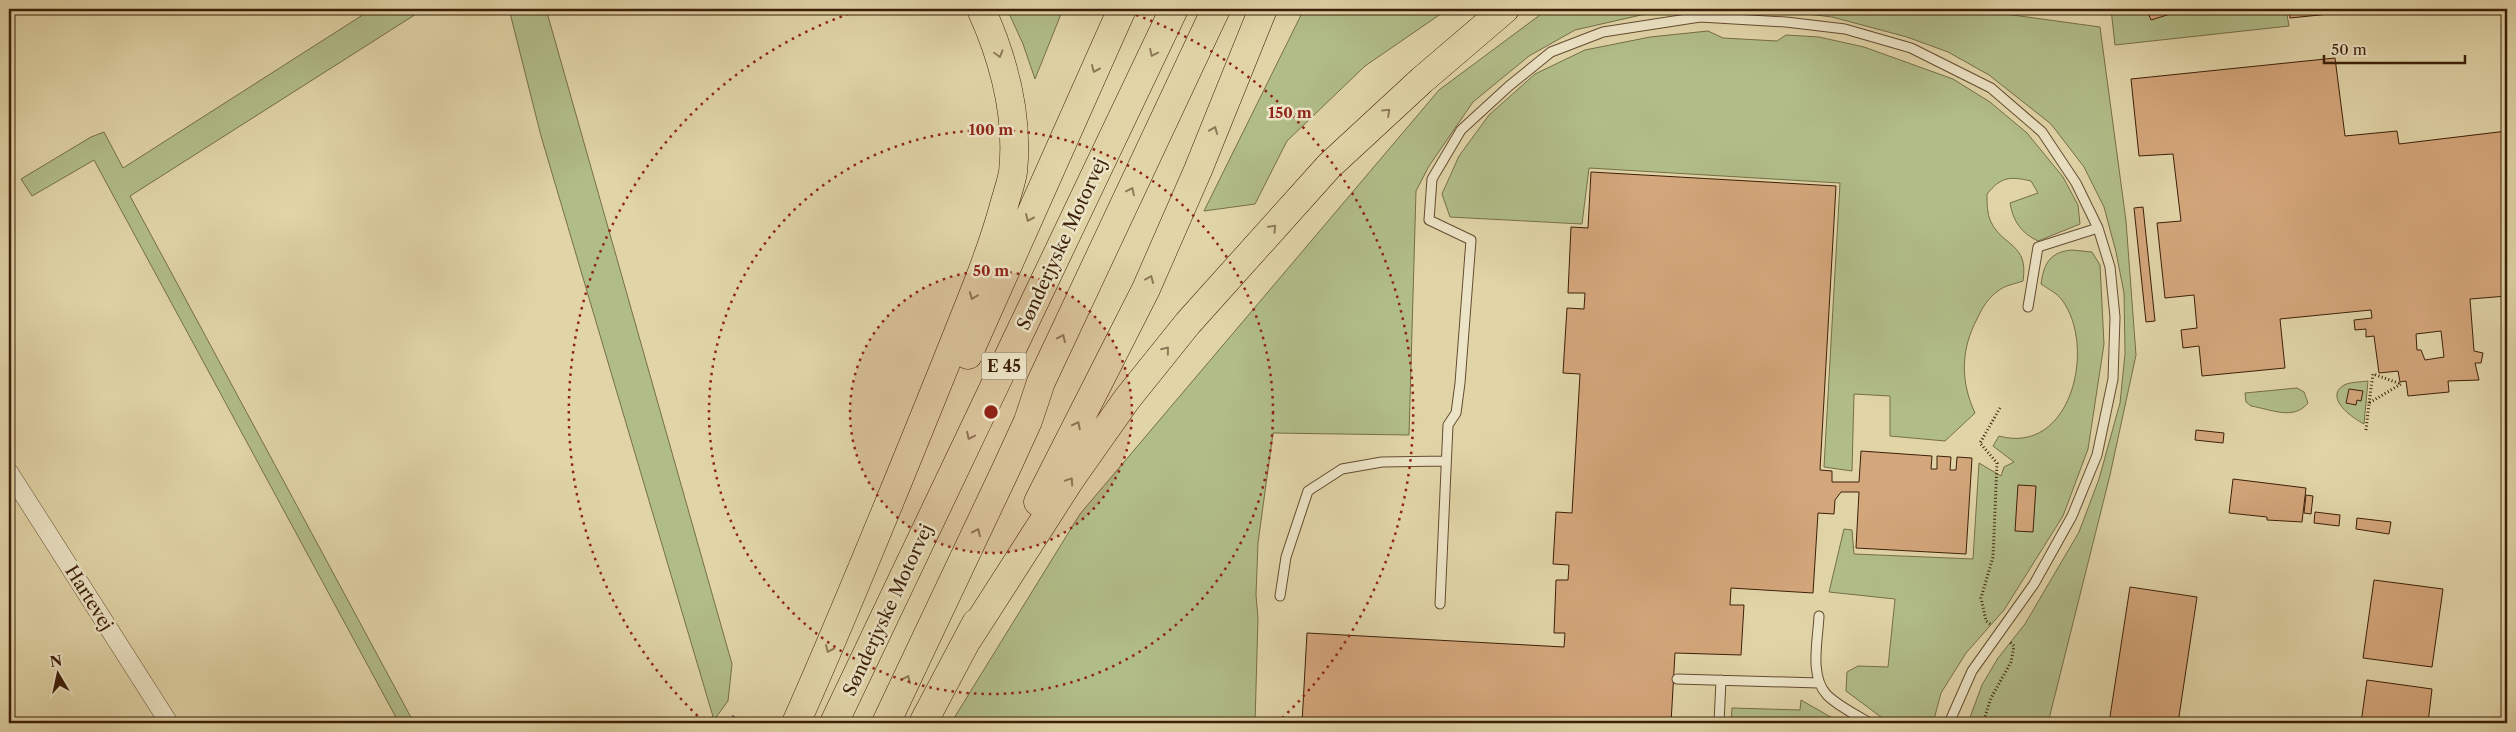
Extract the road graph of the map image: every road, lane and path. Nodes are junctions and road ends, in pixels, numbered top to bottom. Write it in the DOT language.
graph roads {
  1 [pos="981,9"];
  2 [pos="1122,9"];
  3 [pos="1174,9"];
  4 [pos="1216,9"];
  5 [pos="1263,9"];
  6 [pos="1505,9"];
  7 [pos="2098,228"];
  8 [pos="2507,306"];
  9 [pos="2028,307"];
  10 [pos="2507,312"];
  11 [pos="2369,402"];
  12 [pos="2000,408"];
  13 [pos="2366,430"];
  14 [pos="1446,461"];
  15 [pos="9,472"];
  16 [pos="1280,596"];
  17 [pos="849,604"];
  18 [pos="1440,604"];
  19 [pos="1819,616"];
  20 [pos="2000,632"];
  21 [pos="968,639"];
  22 [pos="1677,680"];
  23 [pos="1721,680"];
  24 [pos="1818,682"];
  25 [pos="734,715"];
  26 [pos="169,723"];
  27 [pos="730,723"];
  28 [pos="796,723"];
  29 [pos="834,723"];
  30 [pos="886,723"];
  31 [pos="923,723"];
  32 [pos="1719,723"];
  33 [pos="1870,723"];
  34 [pos="1949,723"];
  35 [pos="1982,723"];
  1 -- 17 [label="highway, one-way"];
  2 -- 17 [label="highway, one-way"];
  3 -- 29 [label="highway, Sønderjyske Motorvej / E 45, one-way"];
  30 -- 4 [label="highway, E 45, one-way"];
  21 -- 5 [label="highway, one-way"];
  21 -- 6 [label="highway, one-way"];
  7 -- 9 [label="lane"];
  7 -- 14 [label="lane"];
  7 -- 20 [label="lane"];
  8 -- 10 [label="lane"];
  11 -- 11 [label="path"];
  11 -- 13 [label="path"];
  12 -- 20 [label="path"];
  14 -- 16 [label="lane"];
  14 -- 18 [label="lane"];
  15 -- 26 [label="street, Hartevej"];
  17 -- 28 [label="highway, one-way"];
  19 -- 24 [label="lane"];
  20 -- 34 [label="lane"];
  20 -- 35 [label="path"];
  21 -- 31 [label="highway"];
  22 -- 23 [label="lane"];
  23 -- 24 [label="lane"];
  23 -- 32 [label="lane"];
  24 -- 33 [label="lane"];
  25 -- 27 [label="path"];
}
